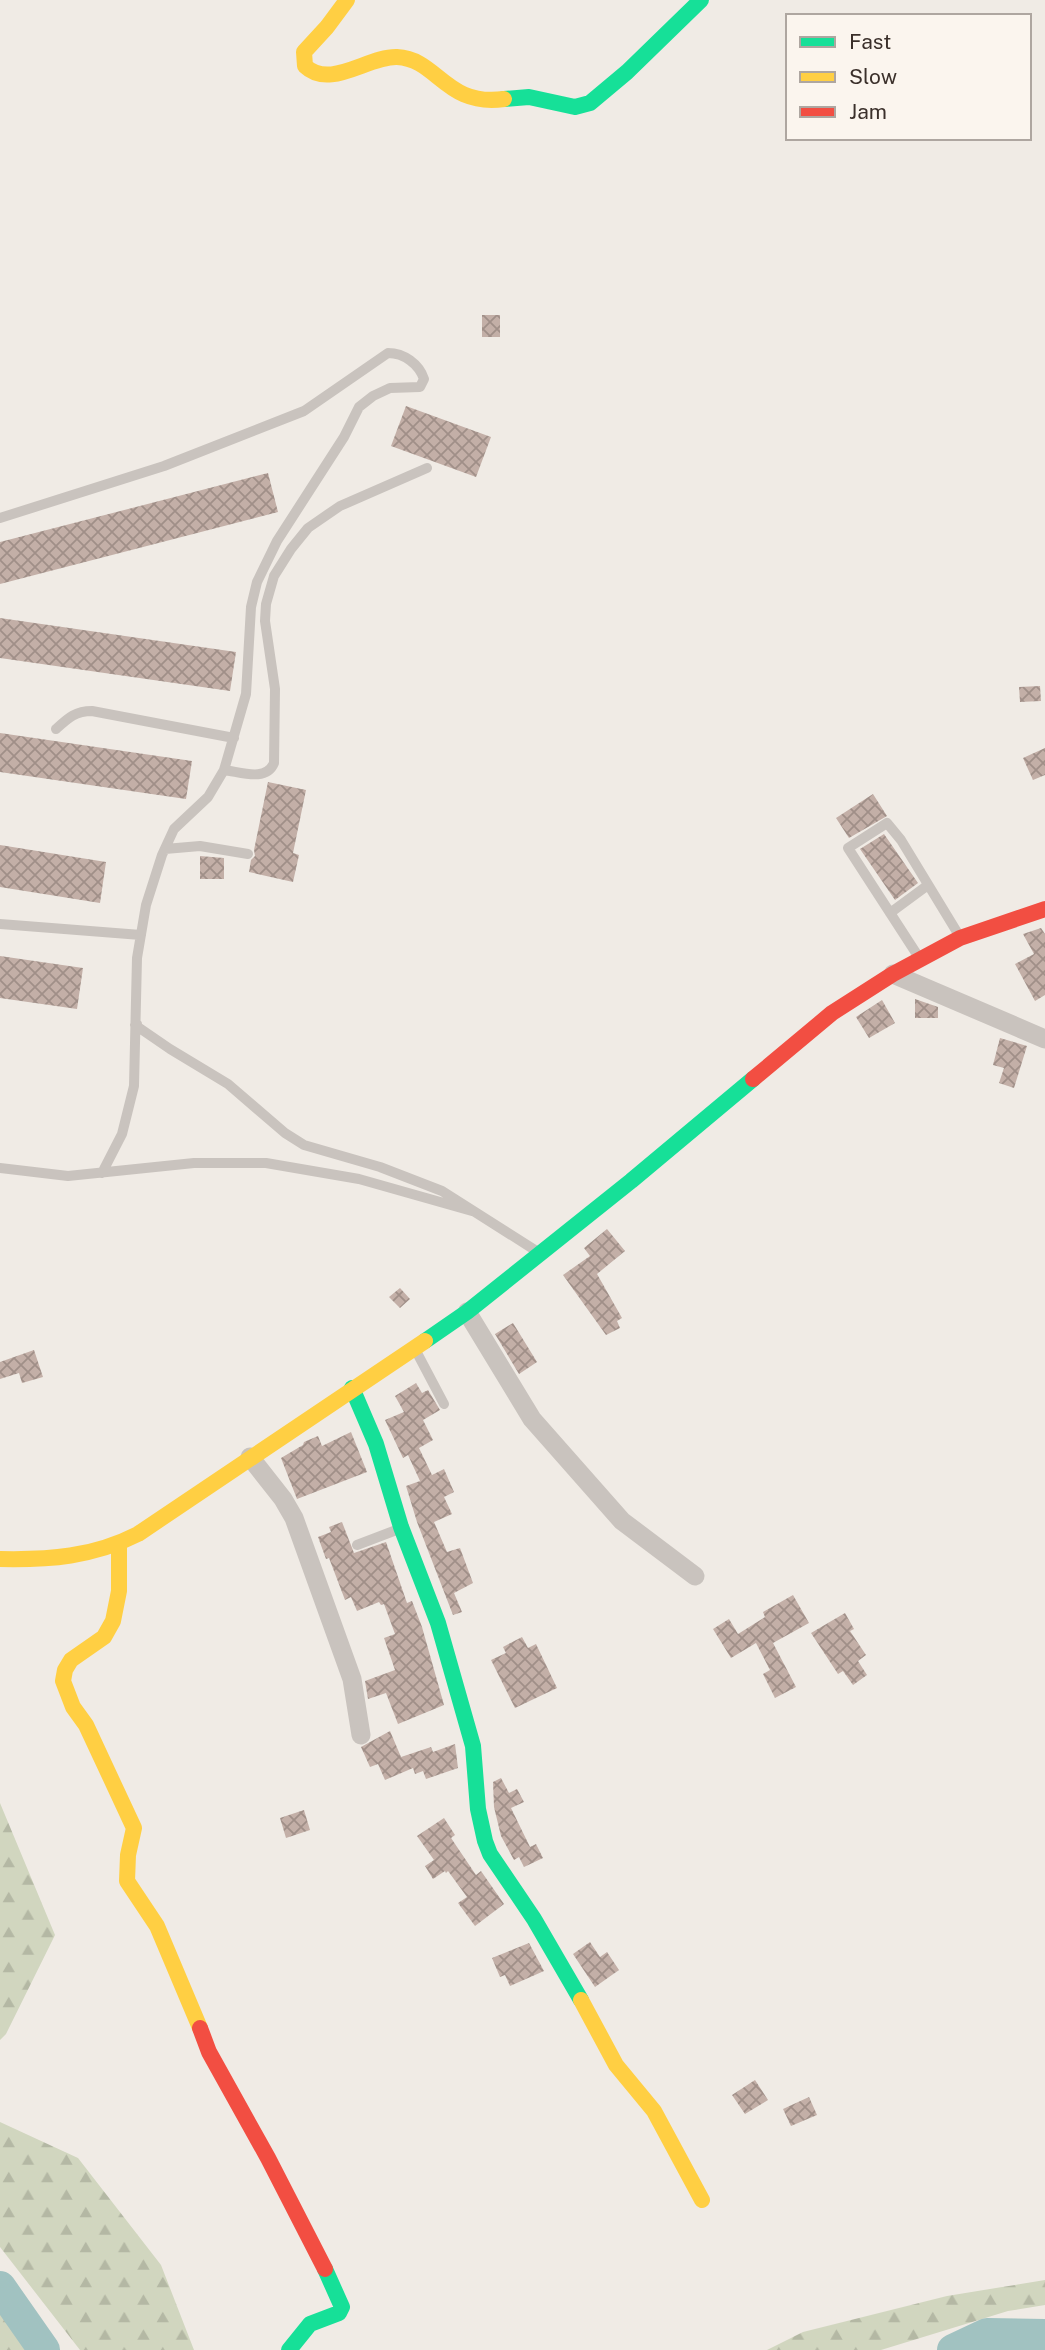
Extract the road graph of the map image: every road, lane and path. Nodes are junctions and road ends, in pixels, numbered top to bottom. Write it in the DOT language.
graph roads {
  1 [pos="347,0"];
  2 [pos="701,0"];
  3 [pos="427,468"];
  4 [pos="0,518"];
  5 [pos="56,729"];
  6 [pos="234,738"];
  7 [pos="224,770"];
  8 [pos="165,849"];
  9 [pos="248,854"];
  10 [pos="928,885"];
  11 [pos="1045,909"];
  12 [pos="890,913"];
  13 [pos="0,925"];
  14 [pos="141,935"];
  15 [pos="960,938"];
  16 [pos="920,960"];
  17 [pos="893,974"];
  18 [pos="136,1024"];
  19 [pos="1045,1040"];
  20 [pos="0,1167"];
  21 [pos="102,1173"];
  22 [pos="472,1211"];
  23 [pos="541,1254"];
  24 [pos="467,1312"];
  25 [pos="414,1348"];
  26 [pos="352,1388"];
  27 [pos="444,1404"];
  28 [pos="250,1457"];
  29 [pos="401,1527"];
  30 [pos="119,1545"];
  31 [pos="357,1545"];
  32 [pos="0,1559"];
  33 [pos="695,1576"];
  34 [pos="361,1735"];
  35 [pos="702,2200"];
  36 [pos="289,2350"];
  1 -- 2 [label="street"];
  3 -- 7 [label="lane"];
  4 -- 6 [label="lane"];
  5 -- 6 [label="lane"];
  6 -- 7 [label="lane"];
  7 -- 8 [label="lane"];
  8 -- 9 [label="lane"];
  8 -- 14 [label="lane"];
  10 -- 12 [label="lane"];
  10 -- 12 [label="lane"];
  10 -- 15 [label="lane"];
  11 -- 15 [label="street"];
  12 -- 16 [label="lane"];
  13 -- 14 [label="lane"];
  14 -- 18 [label="lane"];
  15 -- 16 [label="street"];
  16 -- 17 [label="street"];
  17 -- 19 [label="street"];
  17 -- 23 [label="street"];
  18 -- 21 [label="lane"];
  18 -- 22 [label="lane"];
  20 -- 21 [label="lane"];
  21 -- 22 [label="lane"];
  22 -- 23 [label="lane"];
  23 -- 24 [label="street"];
  24 -- 25 [label="street"];
  24 -- 33 [label="street"];
  25 -- 26 [label="street"];
  25 -- 27 [label="lane"];
  26 -- 28 [label="street"];
  26 -- 29 [label="street"];
  28 -- 30 [label="street"];
  28 -- 34 [label="street"];
  29 -- 31 [label="lane"];
  29 -- 35 [label="street"];
  30 -- 32 [label="street"];
  30 -- 36 [label="street"];
}
